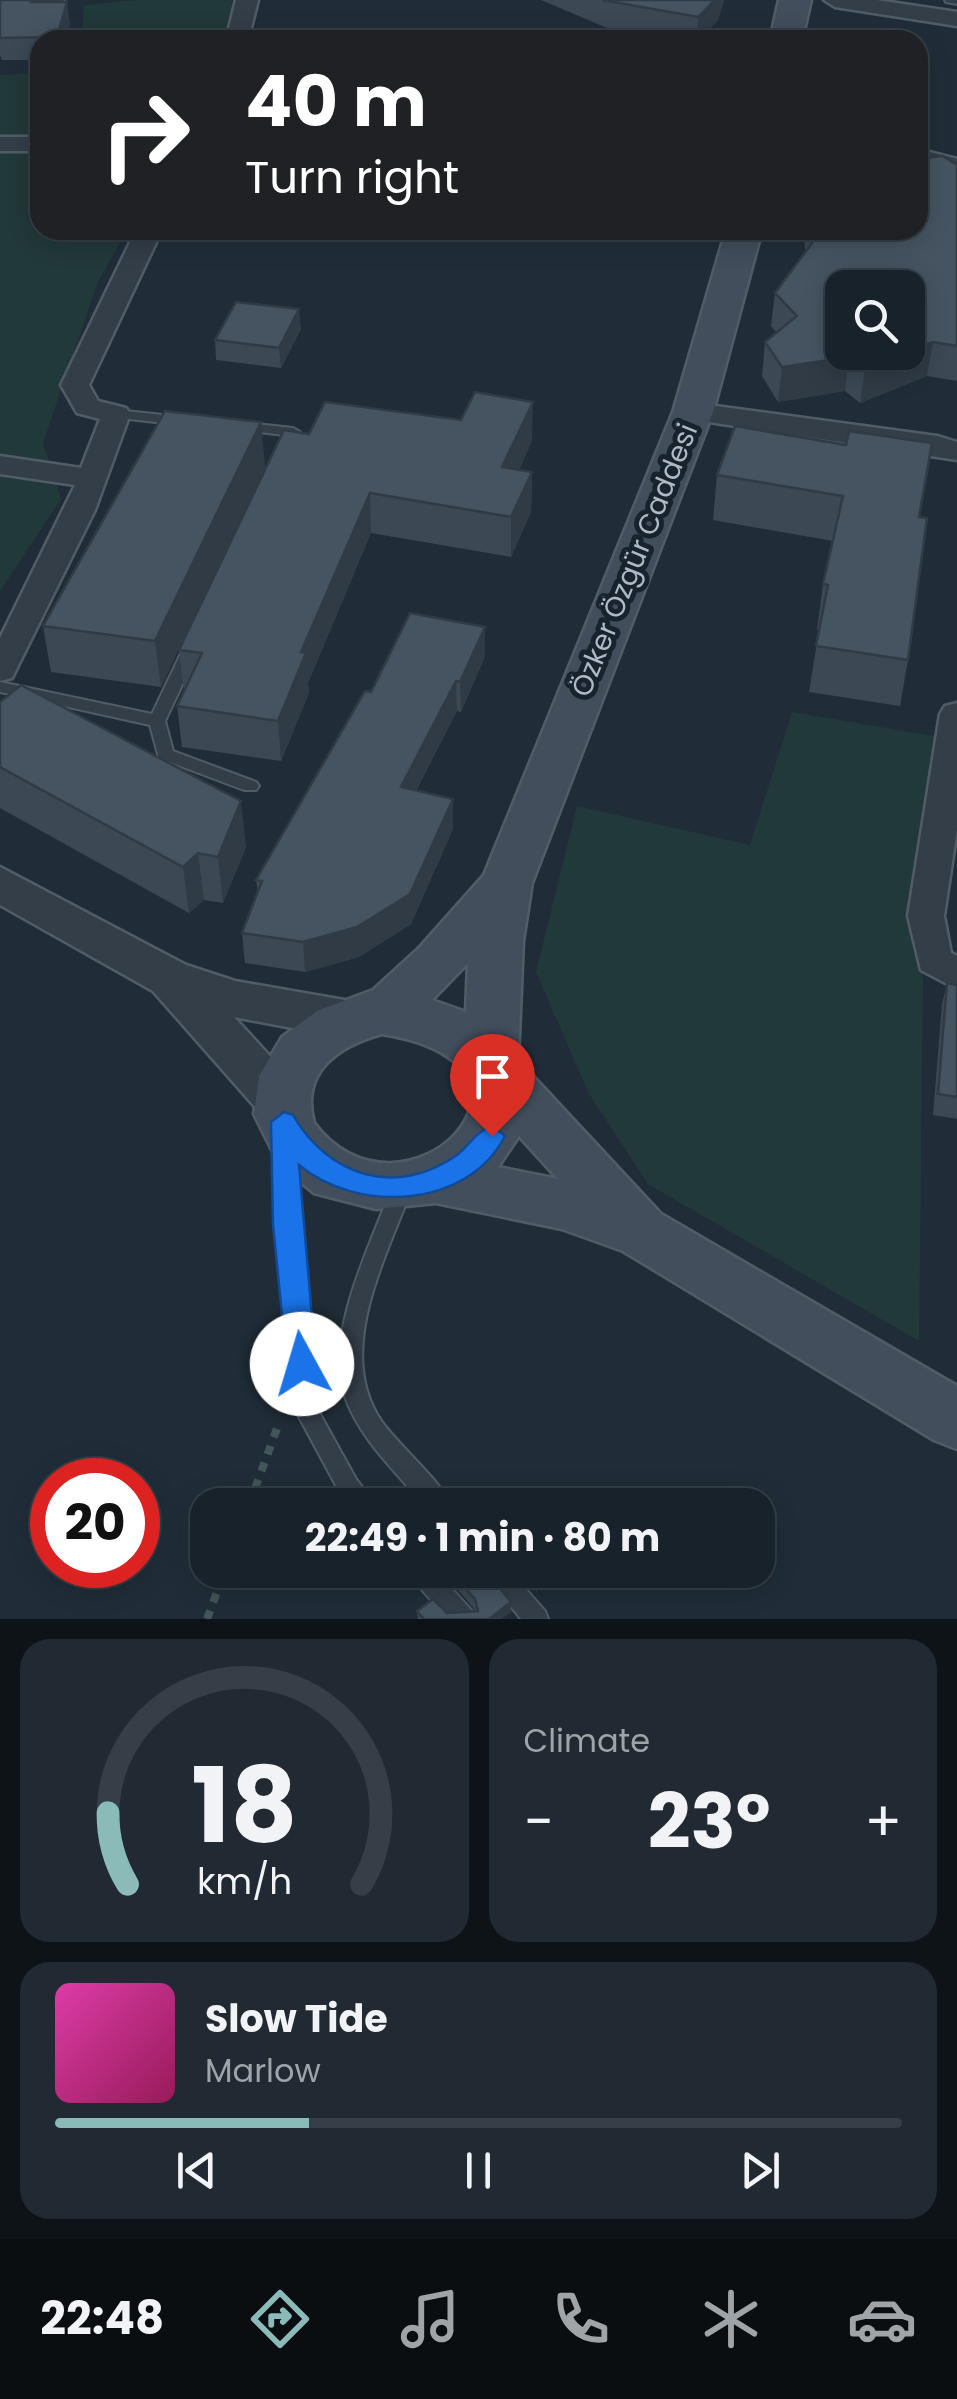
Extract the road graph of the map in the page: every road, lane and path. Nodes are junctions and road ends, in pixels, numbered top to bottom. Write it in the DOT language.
graph roads {
  1 [pos="53,0"];
  2 [pos="246,0"];
  3 [pos="795,0"];
  4 [pos="836,0"];
  5 [pos="0,4"];
  6 [pos="957,19"];
  7 [pos="239,30"];
  8 [pos="788,30"];
  9 [pos="0,144"];
  10 [pos="30,144"];
  11 [pos="928,159"];
  12 [pos="957,166"];
  13 [pos="144,240"];
  14 [pos="741,240"];
  15 [pos="693,412"];
  16 [pos="116,414"];
  17 [pos="195,422"];
  18 [pos="214,424"];
  19 [pos="957,452"];
  20 [pos="0,465"];
  21 [pos="276,468"];
  22 [pos="90,478"];
  23 [pos="200,631"];
  24 [pos="0,670"];
  25 [pos="0,687"];
  26 [pos="957,714"];
  27 [pos="157,721"];
  28 [pos="956,726"];
  29 [pos="250,786"];
  30 [pos="506,883"];
  31 [pos="0,884"];
  32 [pos="957,975"];
  33 [pos="169,978"];
  34 [pos="366,1017"];
  35 [pos="495,1068"];
  36 [pos="283,1112"];
  37 [pos="419,1183"];
  38 [pos="644,1233"];
  39 [pos="957,1420"];
  40 [pos="350,1488"];
  41 [pos="424,1488"];
  42 [pos="219,1588"];
  43 [pos="435,1588"];
  44 [pos="509,1588"];
  45 [pos="208,1619"];
  46 [pos="462,1619"];
  47 [pos="536,1619"];
  1 -- 5 [label="street"];
  2 -- 7 [label="street"];
  3 -- 8 [label="main road"];
  4 -- 6 [label="street"];
  9 -- 10 [label="street"];
  11 -- 12 [label="street"];
  13 -- 16 [label="street"];
  14 -- 15 [label="main road, Özker Özgür Caddesi"];
  15 -- 19 [label="street"];
  15 -- 30 [label="main road, Özker Özgür Caddesi"];
  16 -- 17 [label="lane"];
  16 -- 22 [label="street"];
  18 -- 21 [label="lane"];
  20 -- 22 [label="street"];
  22 -- 24 [label="street"];
  23 -- 27 [label="lane"];
  25 -- 27 [label="lane"];
  26 -- 28 [label="street"];
  27 -- 29 [label="lane"];
  28 -- 32 [label="street"];
  30 -- 34 [label="main road, Özker Özgür Caddesi"];
  30 -- 35 [label="main road, Özker Özgür Caddesi"];
  31 -- 33 [label="street"];
  33 -- 34 [label="street"];
  33 -- 36 [label="street"];
  34 -- 35 [label="main road"];
  34 -- 36 [label="main road"];
  35 -- 37 [label="main road"];
  35 -- 38 [label="main road"];
  36 -- 37 [label="main road"];
  36 -- 40 [label="lane"];
  37 -- 38 [label="main road"];
  37 -- 41 [label="lane"];
  38 -- 39 [label="main road"];
  42 -- 45 [label="path"];
  43 -- 46 [label="lane"];
  44 -- 47 [label="lane"];
}
